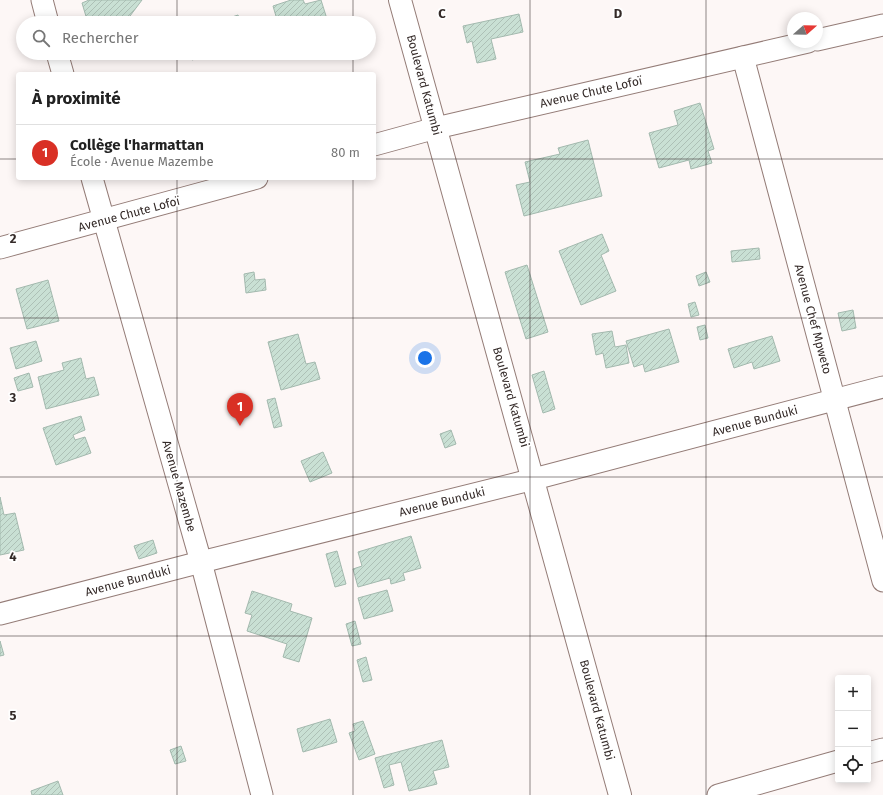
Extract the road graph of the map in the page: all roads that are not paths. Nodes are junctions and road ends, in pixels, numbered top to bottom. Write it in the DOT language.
graph roads {
  1 [pos="42,0"];
  2 [pos="400,0"];
  3 [pos="46,16"];
  4 [pos="883,25"];
  5 [pos="823,39"];
  6 [pos="787,47"];
  7 [pos="743,57"];
  8 [pos="59,60"];
  9 [pos="62,72"];
  10 [pos="436,128"];
  11 [pos="376,144"];
  12 [pos="93,180"];
  13 [pos="250,180"];
  14 [pos="104,221"];
  15 [pos="0,248"];
  16 [pos="883,387"];
  17 [pos="834,400"];
  18 [pos="534,479"];
  19 [pos="201,562"];
  20 [pos="883,580"];
  21 [pos="0,614"];
  22 [pos="883,749"];
  23 [pos="871,752"];
  24 [pos="835,762"];
  25 [pos="262,795"];
  26 [pos="620,795"];
  27 [pos="718,795"];
  1 -- 3 [label="street"];
  2 -- 10 [label="street, Boulevard Katumbi"];
  4 -- 5 [label="street"];
  6 -- 7 [label="street, Avenue Chute Lofoï"];
  7 -- 10 [label="street, Avenue Chute Lofoï"];
  7 -- 17 [label="street, Avenue Chef Mpweto"];
  8 -- 9 [label="street"];
  10 -- 11 [label="street, Avenue Chute Lofoï"];
  10 -- 18 [label="street, Boulevard Katumbi"];
  12 -- 14 [label="street, Avenue Mazembe"];
  13 -- 14 [label="street, Avenue Chute Lofoï"];
  14 -- 15 [label="street, Avenue Chute Lofoï"];
  14 -- 19 [label="street, Avenue Mazembe"];
  16 -- 17 [label="street, Avenue Bunduki"];
  17 -- 18 [label="street, Avenue Bunduki"];
  17 -- 20 [label="street, Avenue Chef Mpweto"];
  18 -- 19 [label="street, Avenue Bunduki"];
  18 -- 26 [label="street, Boulevard Katumbi"];
  19 -- 21 [label="street, Avenue Bunduki"];
  19 -- 25 [label="street, Avenue Mazembe"];
  22 -- 23 [label="street"];
  24 -- 27 [label="street"];
}
